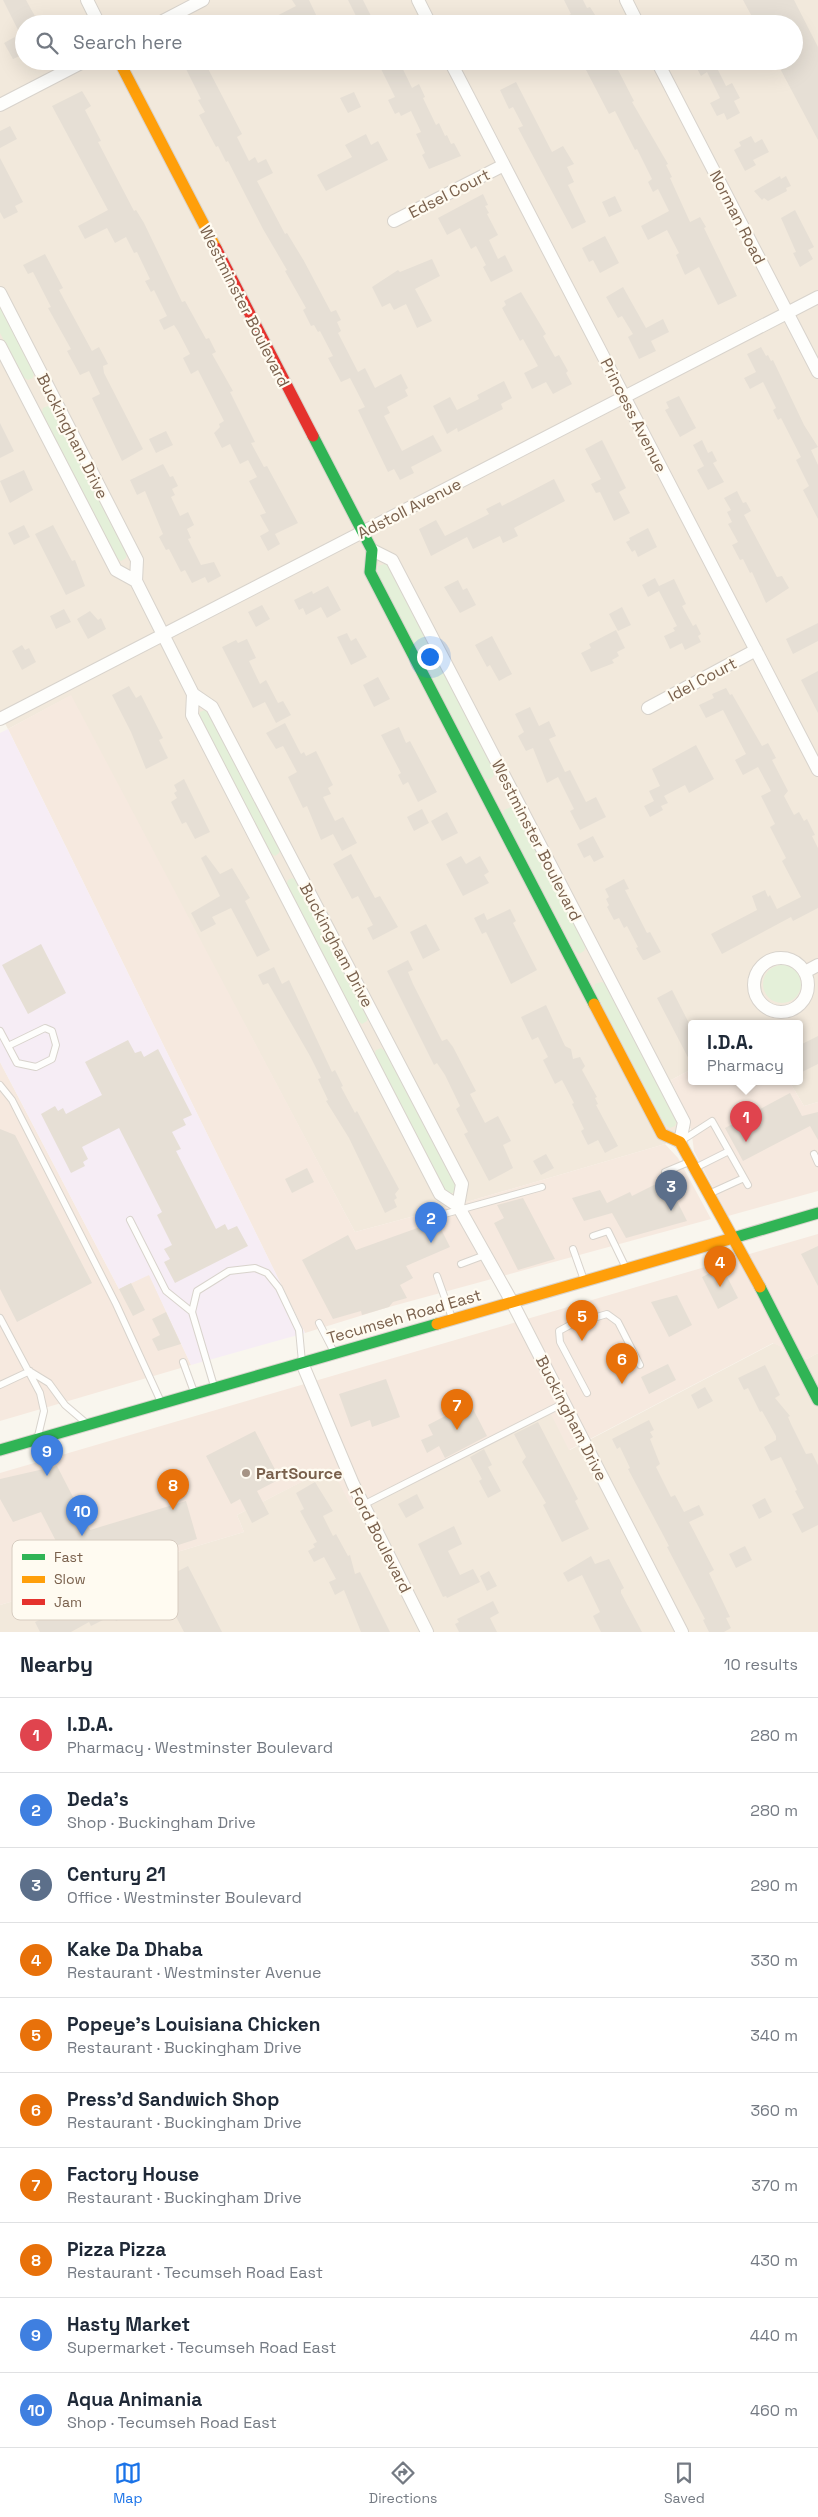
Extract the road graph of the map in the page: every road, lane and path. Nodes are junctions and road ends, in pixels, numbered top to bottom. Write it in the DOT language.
graph roads {
  1 [pos="87,0"];
  2 [pos="203,0"];
  3 [pos="418,0"];
  4 [pos="626,0"];
  5 [pos="94,15"];
  6 [pos="174,15"];
  7 [pos="426,15"];
  8 [pos="634,15"];
  9 [pos="67,70"];
  10 [pos="124,70"];
  11 [pos="455,70"];
  12 [pos="662,70"];
  13 [pos="0,105"];
  14 [pos="504,165"];
  15 [pos="394,221"];
  16 [pos="0,293"];
  17 [pos="818,297"];
  18 [pos="787,313"];
  19 [pos="0,346"];
  20 [pos="818,372"];
  21 [pos="624,397"];
  22 [pos="362,532"];
  23 [pos="372,550"];
  24 [pos="136,582"];
  25 [pos="164,635"];
  26 [pos="756,650"];
  27 [pos="194,694"];
  28 [pos="648,708"];
  29 [pos="0,719"];
  30 [pos="818,770"];
  31 [pos="818,965"];
  32 [pos="804,972"];
  33 [pos="0,1031"];
  34 [pos="8,1046"];
  35 [pos="0,1086"];
  36 [pos="680,1142"];
  37 [pos="729,1151"];
  38 [pos="814,1154"];
  39 [pos="818,1163"];
  40 [pos="693,1165"];
  41 [pos="665,1172"];
  42 [pos="744,1178"];
  43 [pos="748,1185"];
  44 [pos="542,1187"];
  45 [pos="709,1194"];
  46 [pos="459,1208"];
  47 [pos="818,1213"];
  48 [pos="430,1218"];
  49 [pos="130,1220"];
  50 [pos="593,1236"];
  51 [pos="734,1238"];
  52 [pos="572,1249"];
  53 [pos="485,1255"];
  54 [pos="461,1264"];
  55 [pos="627,1269"];
  56 [pos="437,1276"];
  57 [pos="585,1281"];
  58 [pos="512,1302"];
  59 [pos="192,1312"];
  60 [pos="0,1318"];
  61 [pos="453,1319"];
  62 [pos="319,1323"];
  63 [pos="335,1353"];
  64 [pos="183,1362"];
  65 [pos="302,1363"];
  66 [pos="640,1365"];
  67 [pos="30,1371"];
  68 [pos="0,1385"];
  69 [pos="215,1388"];
  70 [pos="587,1393"];
  71 [pos="195,1394"];
  72 [pos="818,1400"];
  73 [pos="162,1403"];
  74 [pos="564,1403"];
  75 [pos="88,1424"];
  76 [pos="37,1439"];
  77 [pos="0,1450"];
  78 [pos="363,1505"];
  79 [pos="427,1632"];
  80 [pos="682,1632"];
  1 -- 5 [label="street"];
  2 -- 6 [label="street"];
  3 -- 7 [label="street"];
  4 -- 8 [label="street"];
  9 -- 13 [label="street"];
  10 -- 22 [label="street, Westminster Boulevard"];
  11 -- 14 [label="street, Princess Avenue"];
  12 -- 18 [label="street, Norman Road"];
  14 -- 15 [label="street, Edsel Court"];
  14 -- 21 [label="street, Princess Avenue"];
  16 -- 24 [label="street, Buckingham Drive"];
  17 -- 18 [label="street, Adstoll Avenue"];
  18 -- 20 [label="street, Norman Road"];
  18 -- 21 [label="street, Adstoll Avenue"];
  19 -- 24 [label="street, Buckingham Drive"];
  21 -- 22 [label="street, Adstoll Avenue"];
  21 -- 26 [label="street, Princess Avenue"];
  22 -- 23 [label="street, Westminster Boulevard"];
  22 -- 25 [label="street, Adstoll Avenue"];
  23 -- 36 [label="street, Westminster Boulevard"];
  23 -- 36 [label="street, Westminster Boulevard"];
  24 -- 25 [label="street, Buckingham Drive"];
  25 -- 27 [label="street, Buckingham Drive"];
  25 -- 29 [label="street, Adstoll Avenue"];
  26 -- 28 [label="street, Idel Court"];
  26 -- 30 [label="street, Princess Avenue"];
  27 -- 46 [label="street, Buckingham Drive"];
  27 -- 46 [label="street, Buckingham Drive"];
  31 -- 32 [label="street"];
  32 -- 32 [label="street"];
  33 -- 34 [label="lane"];
  34 -- 34 [label="lane"];
  35 -- 73 [label="lane"];
  36 -- 37 [label="lane"];
  36 -- 40 [label="street, Westminster Boulevard"];
  37 -- 40 [label="lane"];
  37 -- 42 [label="lane"];
  38 -- 39 [label="lane"];
  40 -- 41 [label="lane"];
  40 -- 45 [label="street, Westminster Boulevard"];
  42 -- 43 [label="lane"];
  42 -- 45 [label="lane"];
  44 -- 46 [label="lane"];
  45 -- 51 [label="street, Westminster Boulevard"];
  46 -- 48 [label="lane"];
  46 -- 53 [label="street, Buckingham Drive"];
  47 -- 51 [label="street, Tecumseh Road East"];
  49 -- 59 [label="lane"];
  50 -- 55 [label="lane"];
  51 -- 55 [label="street, Tecumseh Road East"];
  51 -- 72 [label="street, Westminster Boulevard"];
  52 -- 57 [label="lane"];
  53 -- 54 [label="lane"];
  53 -- 58 [label="street, Buckingham Drive"];
  55 -- 57 [label="street, Tecumseh Road East"];
  56 -- 61 [label="lane"];
  57 -- 58 [label="street, Tecumseh Road East"];
  58 -- 61 [label="street, Tecumseh Road East"];
  58 -- 74 [label="street, Buckingham Drive"];
  59 -- 65 [label="lane"];
  59 -- 69 [label="lane"];
  60 -- 67 [label="lane"];
  61 -- 63 [label="street, Tecumseh Road East"];
  62 -- 63 [label="lane"];
  63 -- 65 [label="street, Tecumseh Road East"];
  64 -- 71 [label="lane"];
  65 -- 69 [label="street, Tecumseh Road East"];
  65 -- 78 [label="street, Ford Boulevard"];
  66 -- 70 [label="lane"];
  67 -- 68 [label="lane"];
  67 -- 75 [label="lane"];
  67 -- 76 [label="lane"];
  69 -- 71 [label="street, Tecumseh Road East"];
  71 -- 73 [label="street, Tecumseh Road East"];
  73 -- 75 [label="street, Tecumseh Road East"];
  74 -- 78 [label="lane"];
  74 -- 80 [label="street, Buckingham Drive"];
  75 -- 76 [label="street, Tecumseh Road East"];
  76 -- 77 [label="street, Tecumseh Road East"];
  78 -- 79 [label="street, Ford Boulevard"];
}
